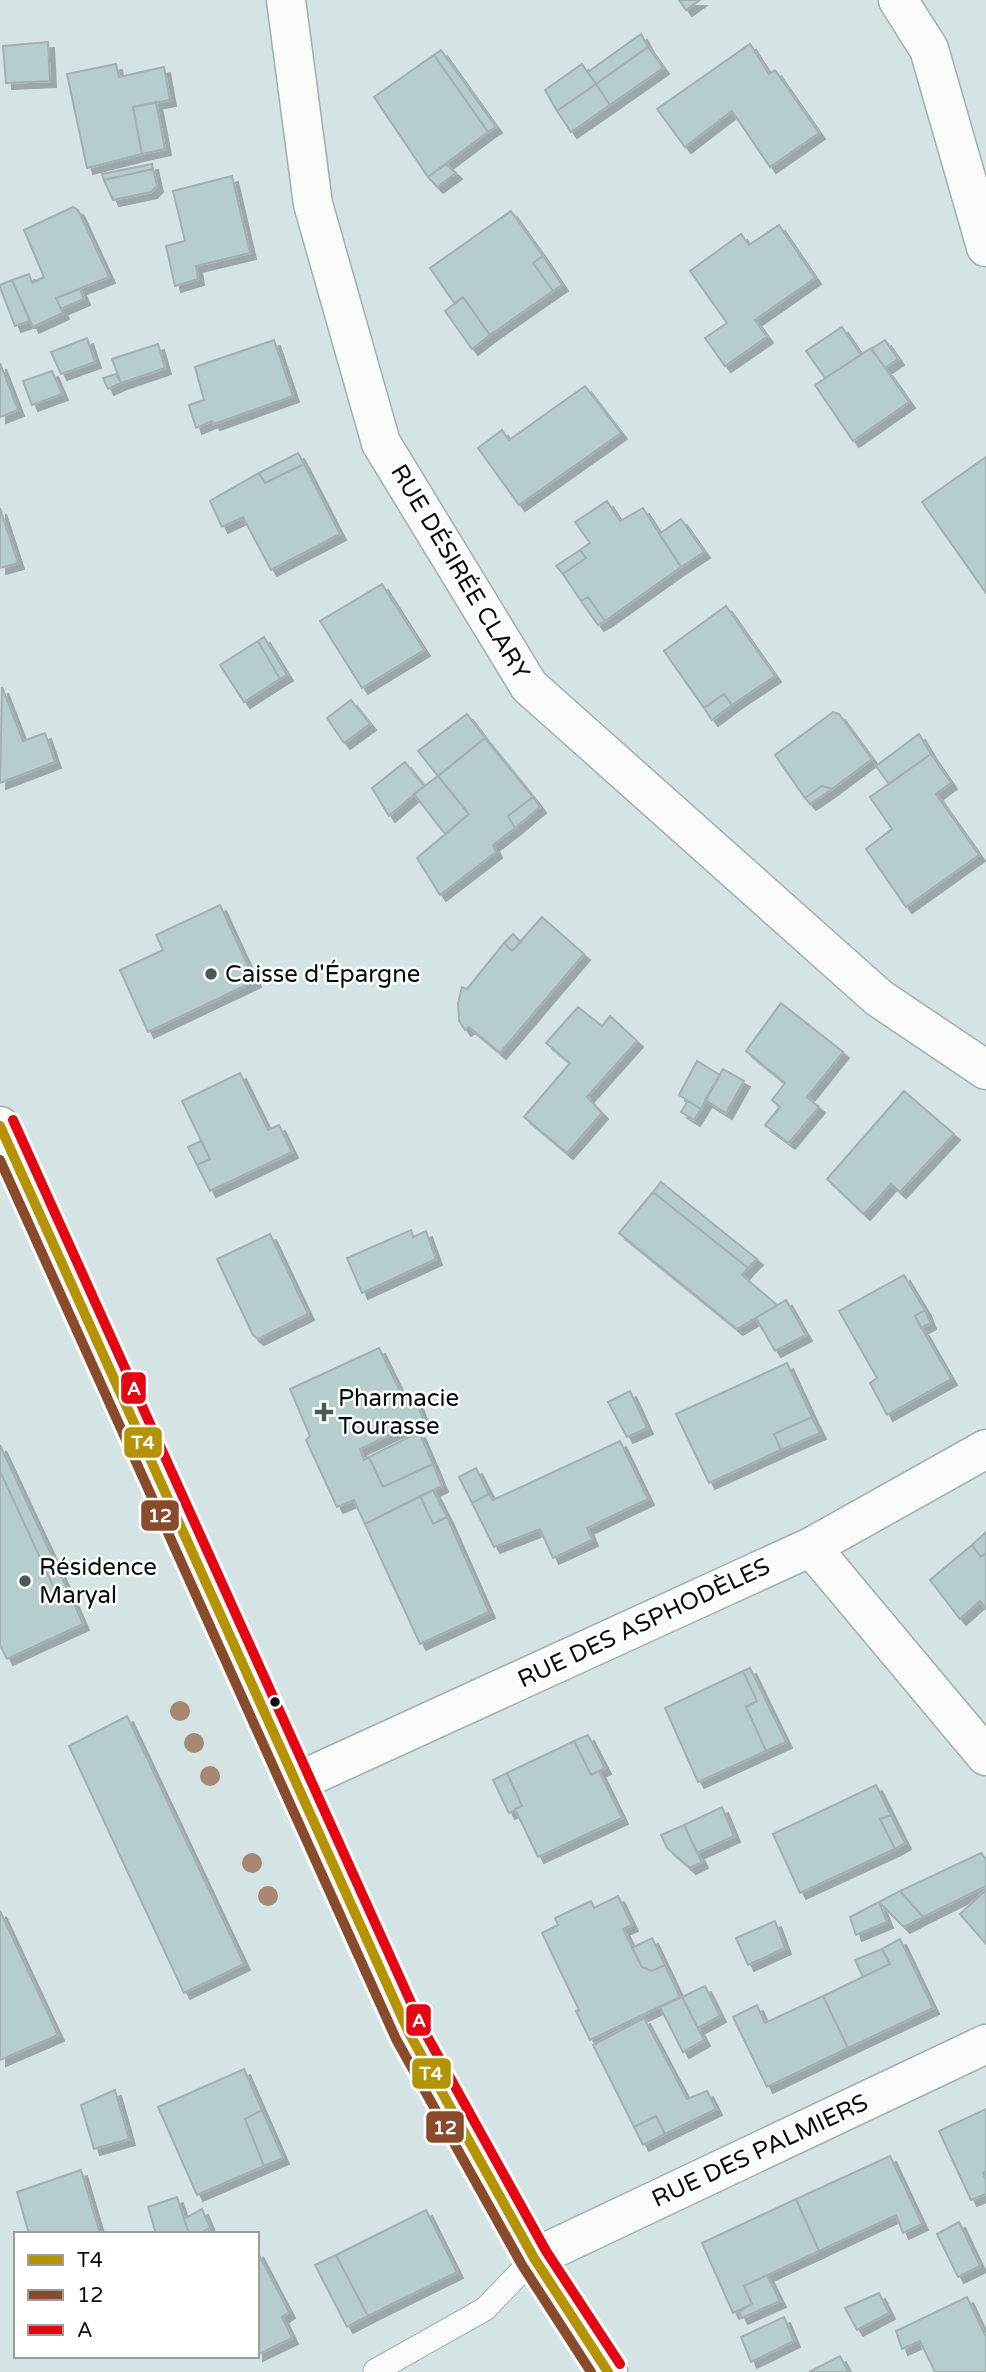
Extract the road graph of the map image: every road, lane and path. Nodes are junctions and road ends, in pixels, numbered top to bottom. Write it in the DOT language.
graph roads {
  1 [pos="286,0"];
  2 [pos="898,0"];
  3 [pos="986,247"];
  4 [pos="986,1070"];
  5 [pos="0,1126"];
  6 [pos="986,1449"];
  7 [pos="811,1547"];
  8 [pos="986,1756"];
  9 [pos="295,1783"];
  10 [pos="986,2044"];
  11 [pos="534,2258"];
  12 [pos="375,2371"];
  13 [pos="608,2372"];
  1 -- 4 [label="street, RUE DÉSIRÉE CLARY"];
  2 -- 3 [label="street"];
  5 -- 9 [label="street"];
  6 -- 7 [label="street, RUE DES ASPHODÈLES"];
  7 -- 8 [label="street"];
  7 -- 9 [label="street, RUE DES ASPHODÈLES"];
  9 -- 11 [label="street"];
  10 -- 11 [label="street, RUE DES PALMIERS"];
  11 -- 12 [label="lane"];
  11 -- 13 [label="street"];
}
